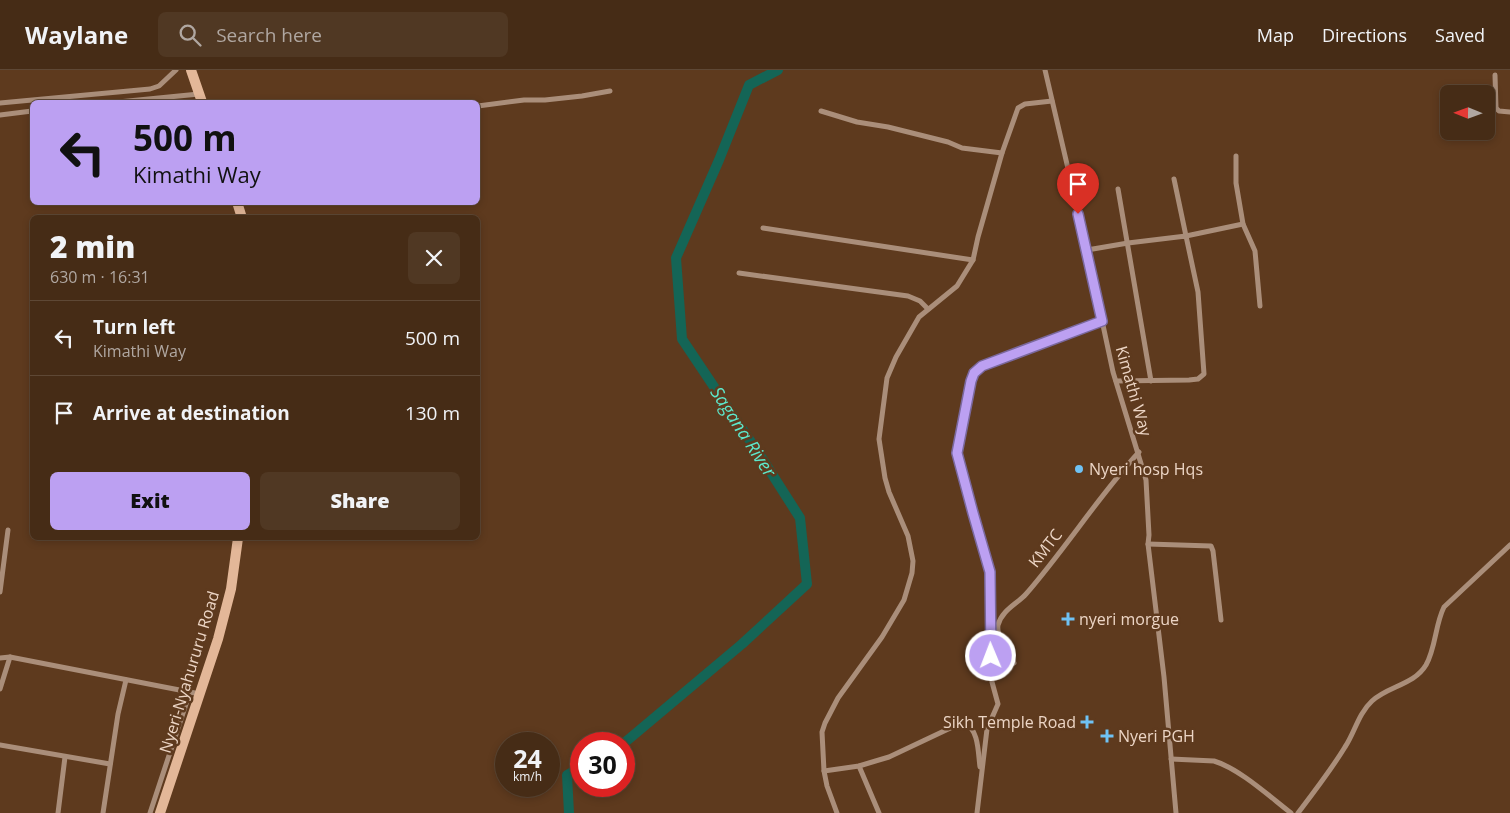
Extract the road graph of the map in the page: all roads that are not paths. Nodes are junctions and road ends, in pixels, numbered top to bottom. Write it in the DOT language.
graph roads {
  1 [pos="176,70"];
  2 [pos="191,70"];
  3 [pos="1045,70"];
  4 [pos="1495,75"];
  5 [pos="610,91"];
  6 [pos="201,98"];
  7 [pos="30,100"];
  8 [pos="32,100"];
  9 [pos="160,100"];
  10 [pos="1052,101"];
  11 [pos="0,103"];
  12 [pos="480,106"];
  13 [pos="30,111"];
  14 [pos="821,111"];
  15 [pos="1510,112"];
  16 [pos="0,114"];
  17 [pos="1002,153"];
  18 [pos="1236,156"];
  19 [pos="1174,179"];
  20 [pos="1118,189"];
  21 [pos="1243,224"];
  22 [pos="763,228"];
  23 [pos="1186,236"];
  24 [pos="1128,243"];
  25 [pos="1087,250"];
  26 [pos="973,260"];
  27 [pos="739,273"];
  28 [pos="1260,306"];
  29 [pos="928,308"];
  30 [pos="1102,321"];
  31 [pos="1116,381"];
  32 [pos="1151,381"];
  33 [pos="1139,452"];
  34 [pos="8,530"];
  35 [pos="238,540"];
  36 [pos="1148,544"];
  37 [pos="1510,545"];
  38 [pos="0,592"];
  39 [pos="1221,620"];
  40 [pos="10,657"];
  41 [pos="0,658"];
  42 [pos="1014,664"];
  43 [pos="126,680"];
  44 [pos="0,689"];
  45 [pos="190,692"];
  46 [pos="201,694"];
  47 [pos="0,745"];
  48 [pos="65,757"];
  49 [pos="1171,760"];
  50 [pos="110,764"];
  51 [pos="859,766"];
  52 [pos="824,771"];
  53 [pos="981,775"];
  54 [pos="58,813"];
  55 [pos="103,813"];
  56 [pos="150,813"];
  57 [pos="160,813"];
  58 [pos="837,813"];
  59 [pos="879,813"];
  60 [pos="977,813"];
  61 [pos="1176,813"];
  62 [pos="1291,813"];
  63 [pos="1298,813"];
  1 -- 8 [label="street"];
  2 -- 6 [label="main road"];
  3 -- 10 [label="street, Kimathi Way"];
  4 -- 15 [label="street"];
  5 -- 12 [label="street"];
  6 -- 9 [label="street"];
  7 -- 11 [label="street"];
  10 -- 17 [label="street"];
  10 -- 25 [label="street, Kimathi Way"];
  13 -- 16 [label="street"];
  14 -- 17 [label="street"];
  17 -- 26 [label="street"];
  18 -- 21 [label="street"];
  19 -- 23 [label="street"];
  20 -- 24 [label="street"];
  21 -- 23 [label="street"];
  21 -- 28 [label="street"];
  22 -- 26 [label="street"];
  23 -- 24 [label="street"];
  23 -- 32 [label="street"];
  24 -- 25 [label="street"];
  24 -- 32 [label="street"];
  25 -- 30 [label="street, Kimathi Way"];
  26 -- 29 [label="street"];
  27 -- 29 [label="street"];
  29 -- 52 [label="street"];
  30 -- 31 [label="street, Kimathi Way"];
  30 -- 53 [label="street"];
  31 -- 32 [label="street"];
  31 -- 33 [label="street, Kimathi Way"];
  33 -- 36 [label="street, Kimathi Way"];
  33 -- 42 [label="street, KMTC"];
  34 -- 38 [label="street"];
  35 -- 46 [label="main road, Nyeri-Nyahururu Road"];
  36 -- 39 [label="street"];
  36 -- 49 [label="street, Kimathi Way"];
  37 -- 63 [label="street"];
  40 -- 41 [label="street"];
  40 -- 43 [label="street"];
  40 -- 44 [label="street"];
  43 -- 45 [label="street"];
  43 -- 50 [label="street"];
  45 -- 46 [label="street"];
  45 -- 56 [label="street"];
  46 -- 57 [label="main road, Nyeri-Nyahururu Road"];
  47 -- 48 [label="street"];
  48 -- 50 [label="street"];
  48 -- 54 [label="street"];
  49 -- 61 [label="street, Kimathi Way"];
  49 -- 62 [label="street"];
  50 -- 55 [label="street"];
  51 -- 52 [label="street"];
  51 -- 53 [label="street"];
  51 -- 59 [label="street"];
  52 -- 58 [label="street"];
  53 -- 60 [label="street"];
}
